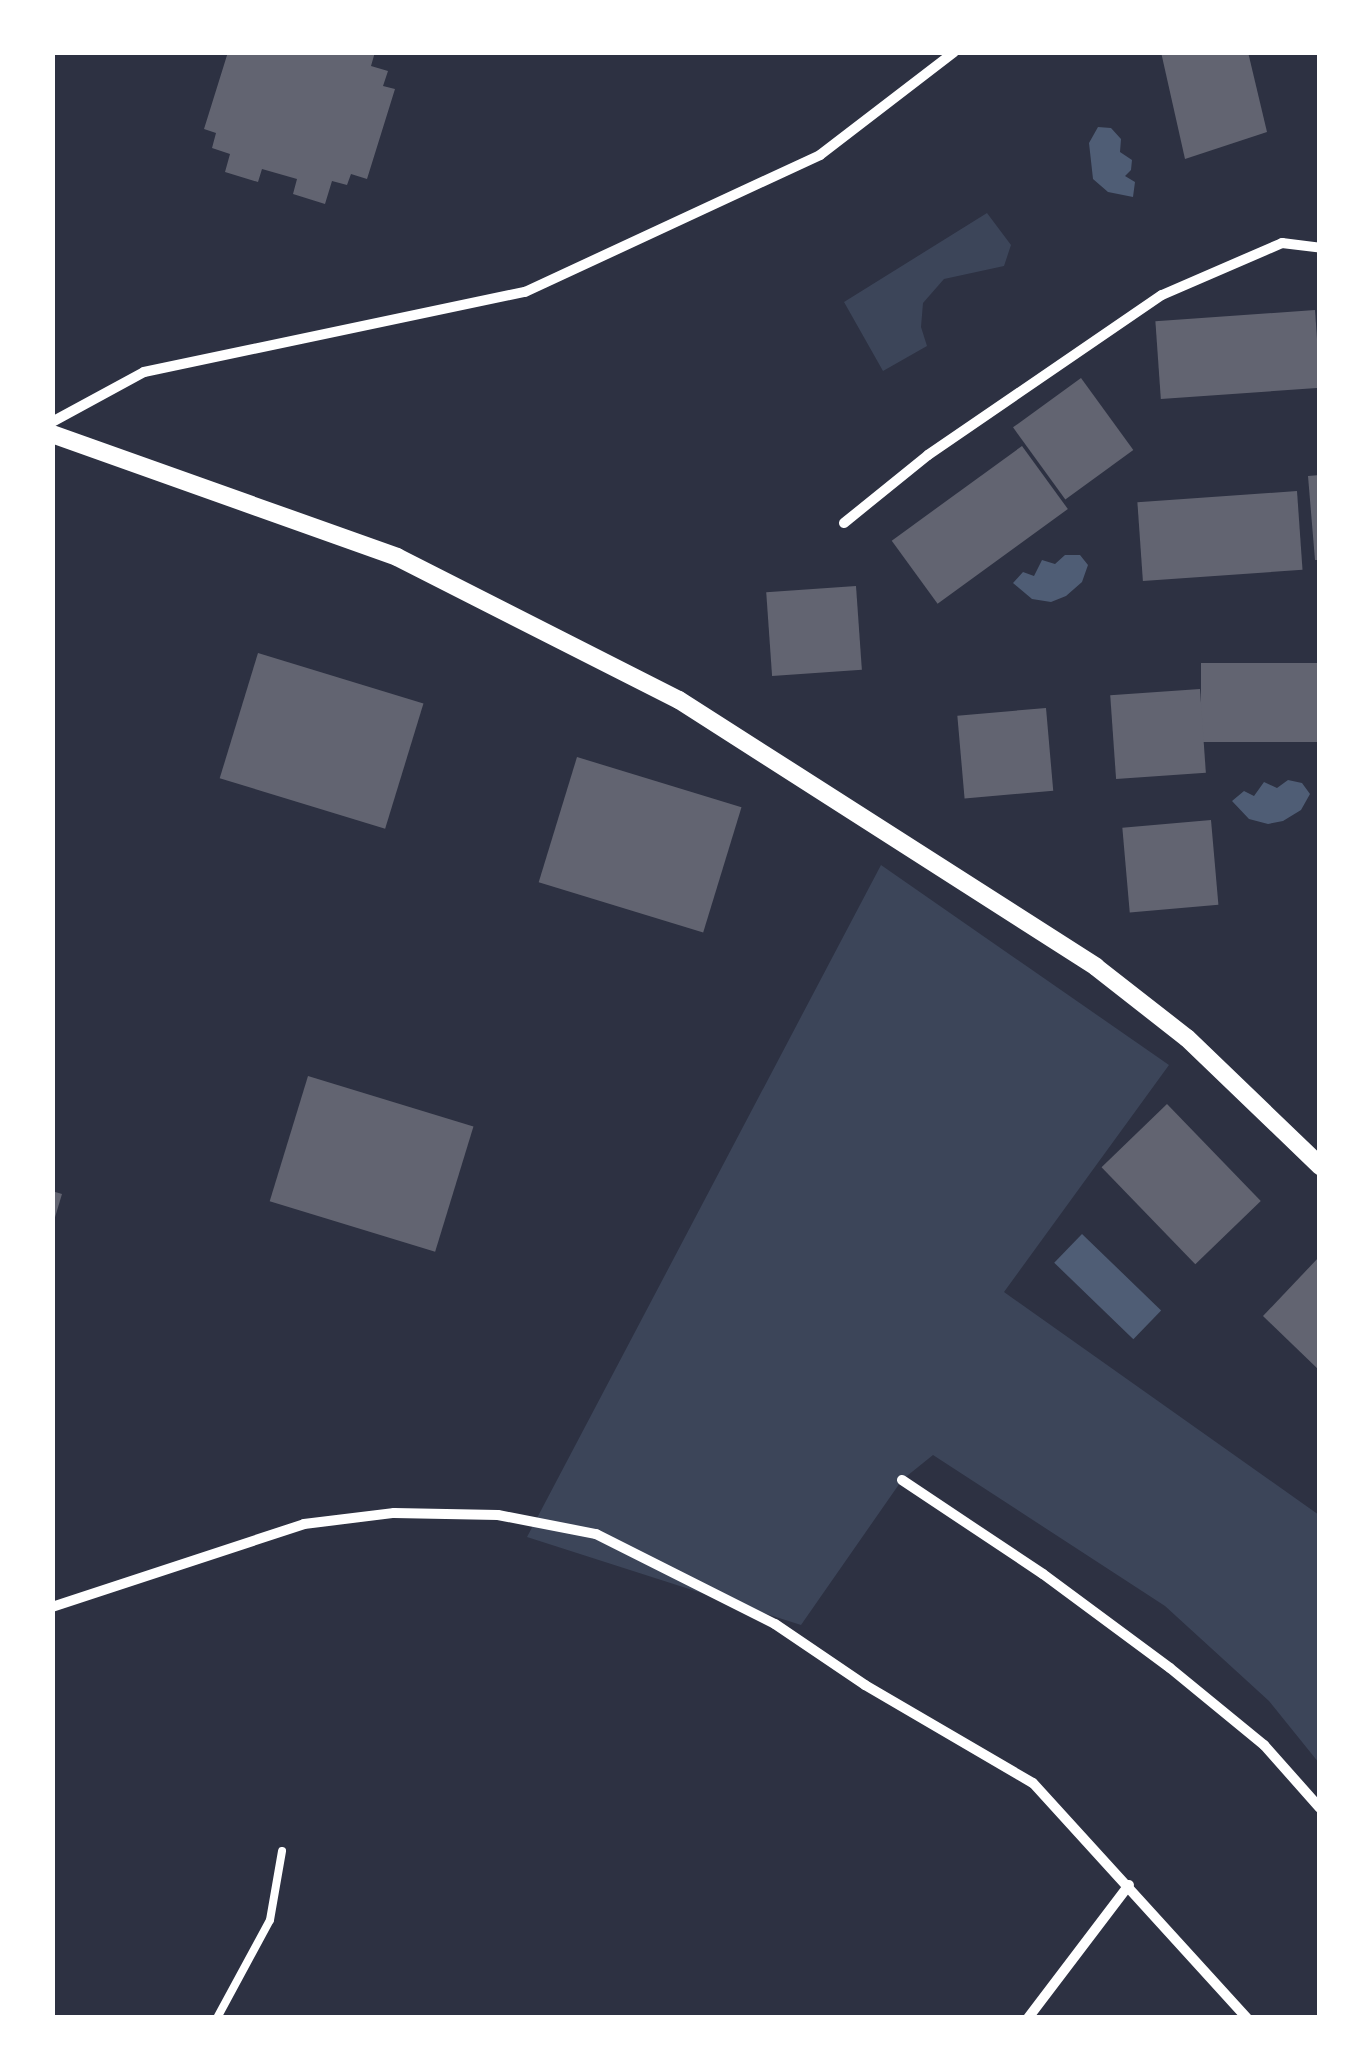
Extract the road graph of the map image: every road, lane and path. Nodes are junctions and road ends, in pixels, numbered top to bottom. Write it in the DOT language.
graph roads {
  1 [pos="954,52"];
  2 [pos="1320,248"];
  3 [pos="52,422"];
  4 [pos="52,434"];
  5 [pos="844,523"];
  6 [pos="1320,1166"];
  7 [pos="902,1480"];
  8 [pos="52,1607"];
  9 [pos="1320,1808"];
  10 [pos="282,1851"];
  11 [pos="1129,1884"];
  12 [pos="218,2018"];
  13 [pos="1028,2018"];
  14 [pos="1247,2018"];
  1 -- 3 [label="street"];
  2 -- 5 [label="street"];
  4 -- 6 [label="street"];
  7 -- 9 [label="street"];
  8 -- 11 [label="street"];
  10 -- 12 [label="lane"];
  11 -- 13 [label="street"];
  11 -- 14 [label="street"];
}
